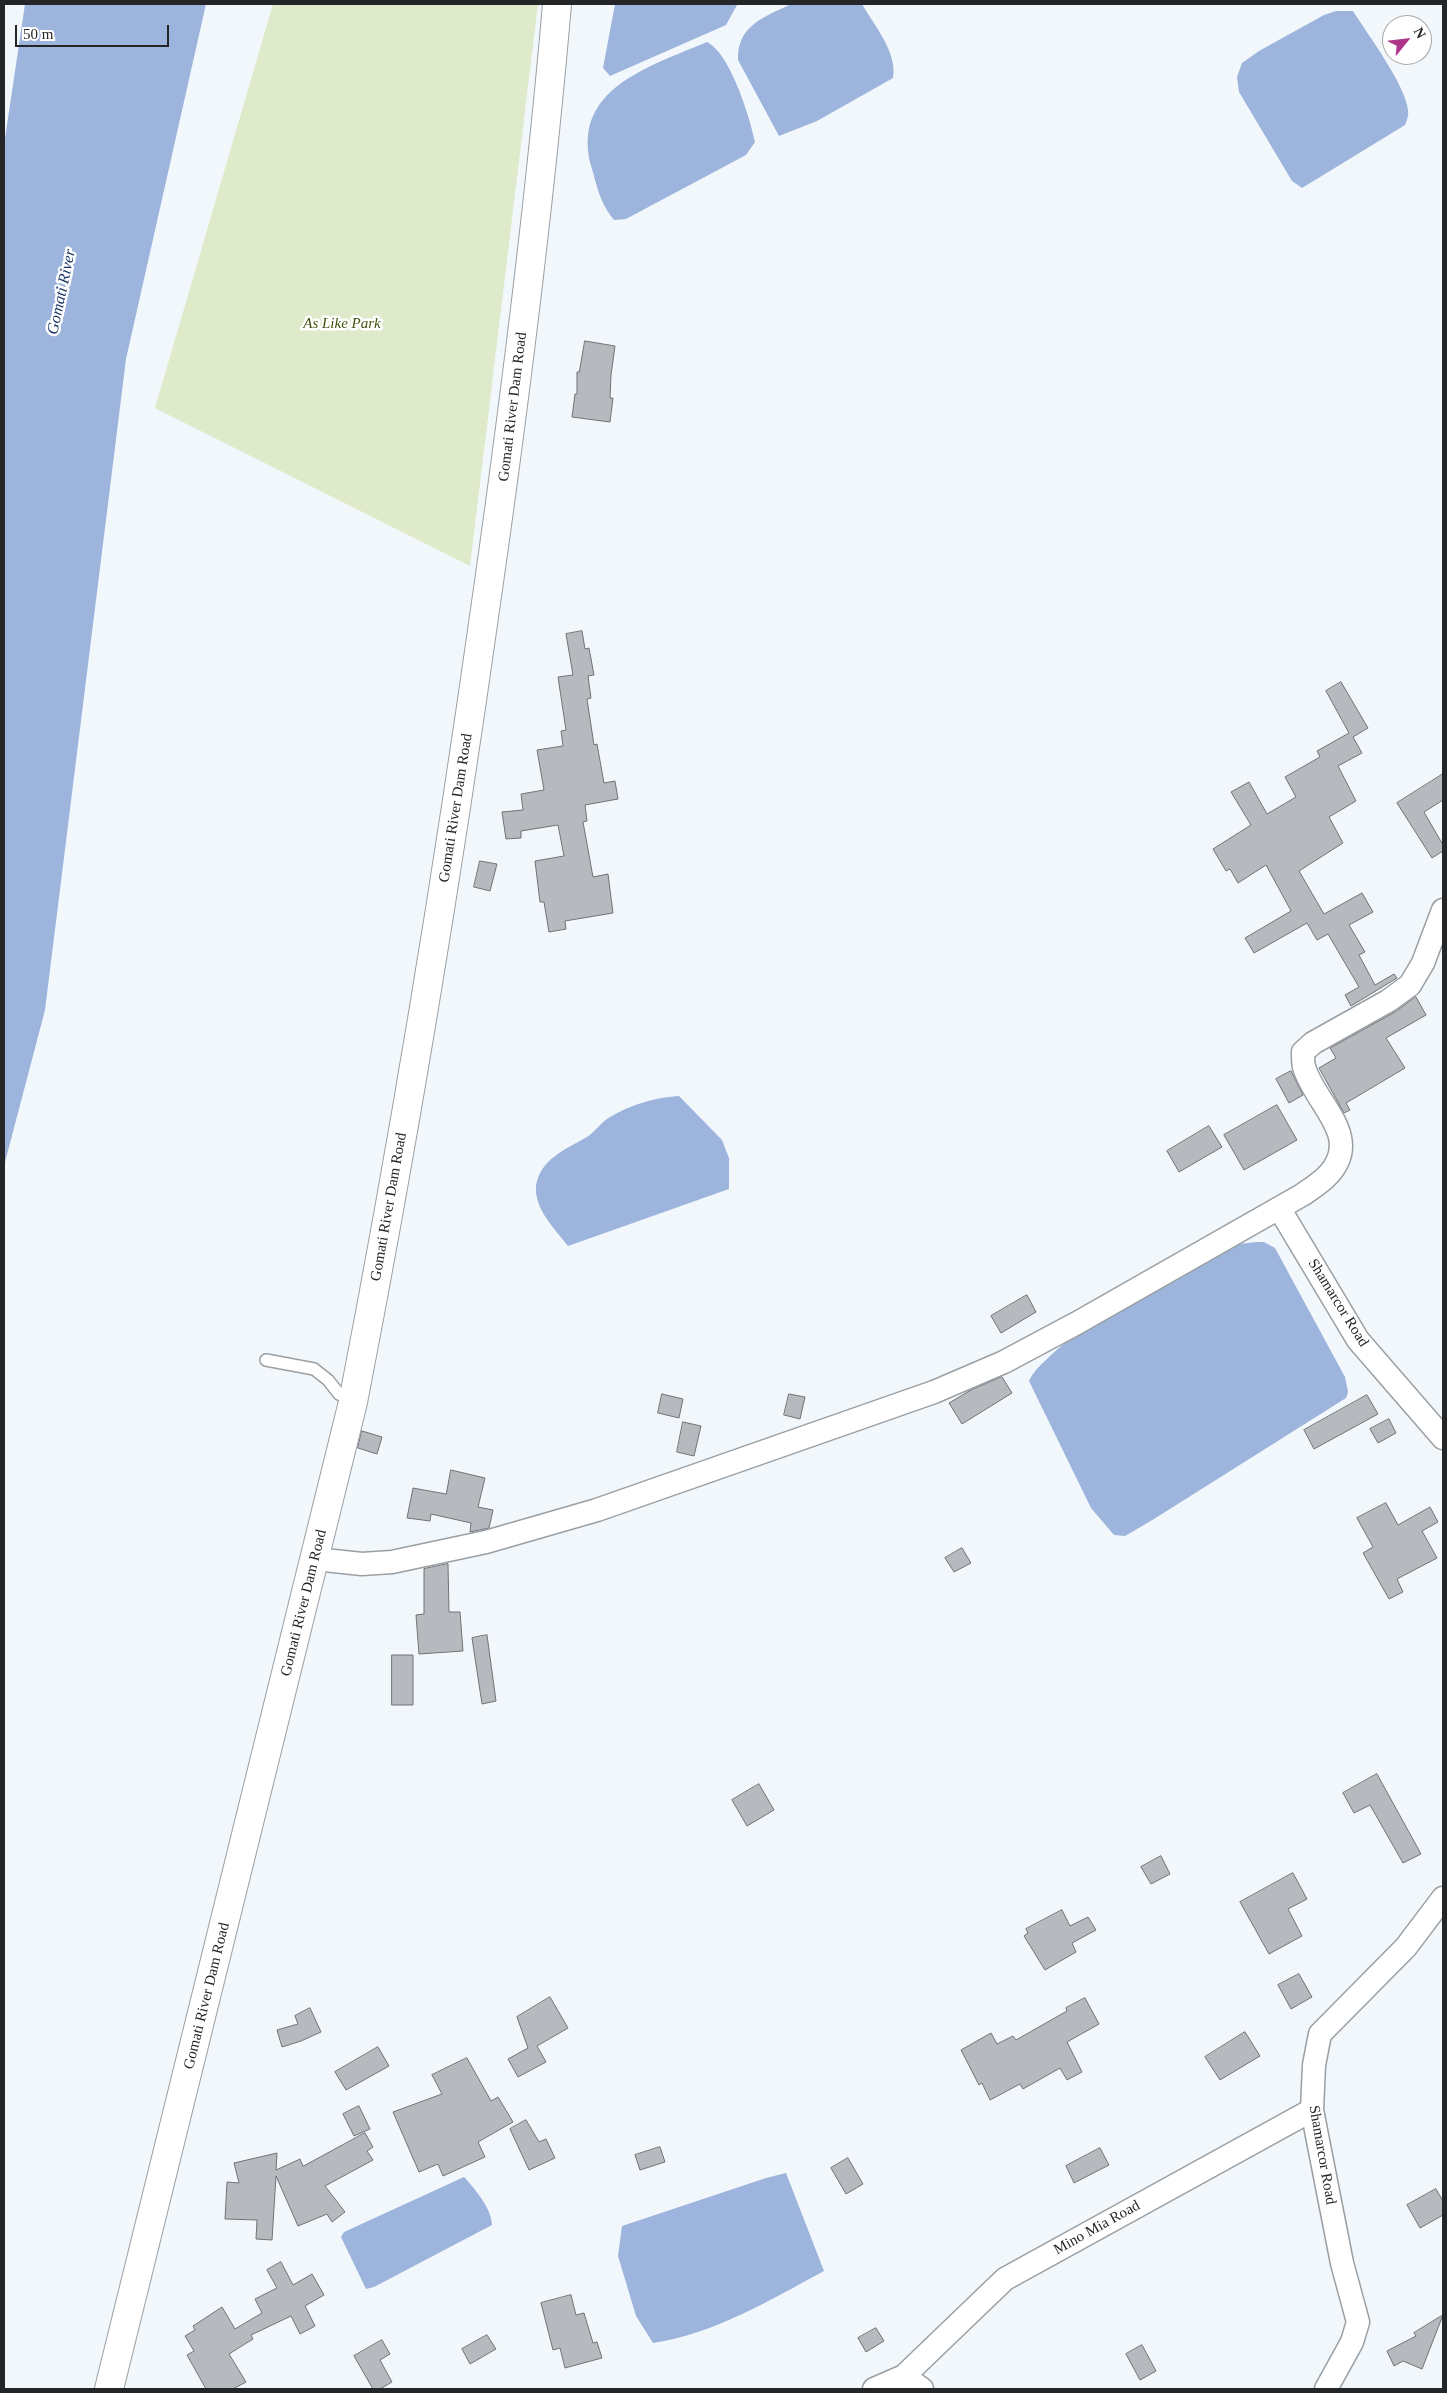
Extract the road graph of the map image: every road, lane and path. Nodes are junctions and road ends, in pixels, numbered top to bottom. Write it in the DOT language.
graph roads {
  1 [pos="556,4"];
  2 [pos="1443,910"];
  3 [pos="1279,1208"];
  4 [pos="266,1360"];
  5 [pos="353,1402"];
  6 [pos="1443,1438"];
  7 [pos="315,1559"];
  8 [pos="1443,1898"];
  9 [pos="1312,2110"];
  10 [pos="904,2376"];
  11 [pos="109,2389"];
  12 [pos="874,2389"];
  13 [pos="922,2389"];
  14 [pos="1326,2389"];
  1 -- 5 [label="main road, Gomati River Dam Road"];
  2 -- 3 [label="street"];
  3 -- 6 [label="street, Shamarcor Road"];
  3 -- 7 [label="street"];
  4 -- 5 [label="lane"];
  5 -- 7 [label="main road, Gomati River Dam Road"];
  7 -- 11 [label="main road, Gomati River Dam Road"];
  8 -- 9 [label="street, Shamarcor Road"];
  9 -- 10 [label="street, Mino Mia Road"];
  9 -- 14 [label="street, Shamarcor Road"];
  10 -- 12 [label="street, Mino Mia Road"];
  10 -- 13 [label="street"];
}
